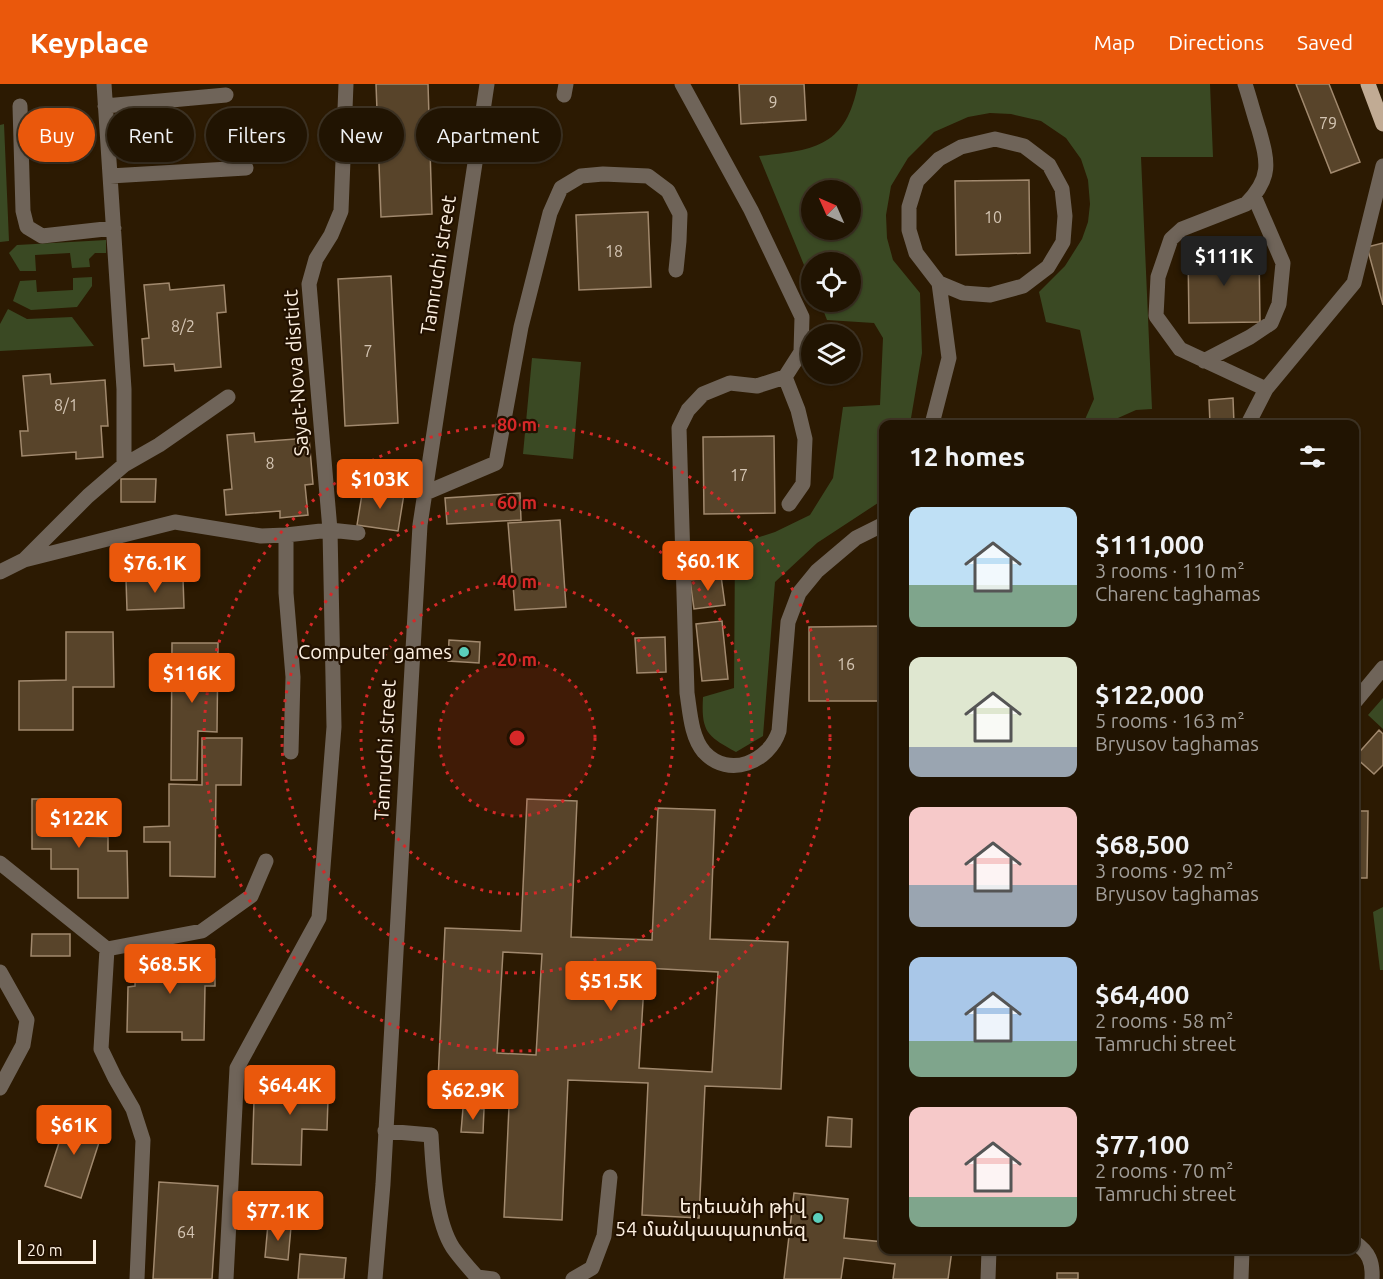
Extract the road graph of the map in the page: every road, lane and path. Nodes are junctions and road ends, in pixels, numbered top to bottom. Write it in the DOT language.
graph roads {
  1 [pos="104,84"];
  2 [pos="346,84"];
  3 [pos="487,84"];
  4 [pos="682,84"];
  5 [pos="1245,84"];
  6 [pos="1368,84"];
  7 [pos="226,95"];
  8 [pos="20,106"];
  9 [pos="105,106"];
  10 [pos="1382,120"];
  11 [pos="1383,166"];
  12 [pos="246,168"];
  13 [pos="110,176"];
  14 [pos="1254,196"];
  15 [pos="114,228"];
  16 [pos="676,270"];
  17 [pos="939,283"];
  18 [pos="1204,361"];
  19 [pos="785,377"];
  20 [pos="1266,389"];
  21 [pos="228,397"];
  22 [pos="933,420"];
  23 [pos="1250,420"];
  24 [pos="124,465"];
  25 [pos="423,494"];
  26 [pos="789,504"];
  27 [pos="879,526"];
  28 [pos="330,530"];
  29 [pos="358,533"];
  30 [pos="286,535"];
  31 [pos="24,560"];
  32 [pos="0,572"];
  33 [pos="1383,668"];
  34 [pos="1359,697"];
  35 [pos="291,752"];
  36 [pos="266,861"];
  37 [pos="0,863"];
  38 [pos="107,949"];
  39 [pos="0,972"];
  40 [pos="0,1088"];
  41 [pos="385,1131"];
  42 [pos="610,1177"];
  43 [pos="1359,1246"];
  44 [pos="989,1254"];
  45 [pos="1242,1254"];
  46 [pos="137,1279"];
  47 [pos="226,1279"];
  48 [pos="375,1279"];
  49 [pos="494,1279"];
  50 [pos="573,1279"];
  51 [pos="988,1279"];
  52 [pos="1242,1279"];
  53 [pos="1372,1279"];
  1 -- 9 [label="street"];
  2 -- 28 [label="street, Sayat-Nova disrtict"];
  3 -- 25 [label="street, Tamruchi street"];
  4 -- 19 [label="street"];
  5 -- 14 [label="street"];
  6 -- 10 [label="main road"];
  7 -- 9 [label="street"];
  8 -- 15 [label="street"];
  9 -- 13 [label="street"];
  11 -- 20 [label="street"];
  12 -- 13 [label="street"];
  13 -- 15 [label="street"];
  14 -- 18 [label="street"];
  14 -- 18 [label="street"];
  15 -- 24 [label="street"];
  16 -- 25 [label="street"];
  17 -- 17 [label="street"];
  17 -- 22 [label="street"];
  18 -- 20 [label="street"];
  19 -- 26 [label="street"];
  19 -- 27 [label="street"];
  20 -- 23 [label="street"];
  21 -- 24 [label="street"];
  24 -- 31 [label="street"];
  25 -- 41 [label="street, Tamruchi street"];
  28 -- 29 [label="street"];
  28 -- 30 [label="street"];
  28 -- 47 [label="street, Sayat-Nova disrtict"];
  30 -- 31 [label="street"];
  30 -- 35 [label="street"];
  31 -- 32 [label="street"];
  33 -- 34 [label="street"];
  36 -- 38 [label="street"];
  37 -- 38 [label="street"];
  38 -- 46 [label="street"];
  39 -- 40 [label="street"];
  41 -- 48 [label="street, Tamruchi street"];
  41 -- 49 [label="street"];
  42 -- 50 [label="street"];
  43 -- 53 [label="street"];
  44 -- 51 [label="street"];
  45 -- 52 [label="street"];
}
